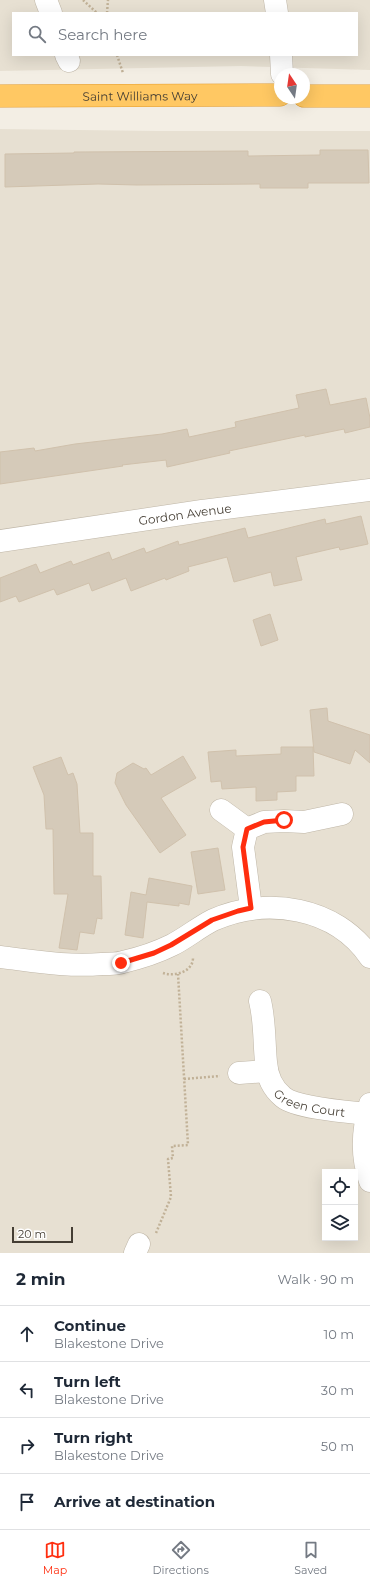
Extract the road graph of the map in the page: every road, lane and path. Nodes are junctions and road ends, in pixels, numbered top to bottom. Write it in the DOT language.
graph roads {
  1 [pos="46,0"];
  2 [pos="83,0"];
  3 [pos="108,0"];
  4 [pos="275,0"];
  5 [pos="51,12"];
  6 [pos="96,12"];
  7 [pos="107,12"];
  8 [pos="277,12"];
  9 [pos="117,56"];
  10 [pos="281,56"];
  11 [pos="282,68"];
  12 [pos="123,73"];
  13 [pos="0,96"];
  14 [pos="274,96"];
  15 [pos="310,96"];
  16 [pos="370,96"];
  17 [pos="370,490"];
  18 [pos="0,541"];
  19 [pos="221,810"];
  20 [pos="342,814"];
  21 [pos="247,829"];
  22 [pos="251,908"];
  23 [pos="0,957"];
  24 [pos="370,957"];
  25 [pos="178,974"];
  26 [pos="262,1007"];
  27 [pos="267,1071"];
  28 [pos="240,1073"];
  29 [pos="184,1079"];
  30 [pos="368,1109"];
  31 [pos="370,1181"];
  32 [pos="137,1248"];
  1 -- 5 [label="street"];
  2 -- 6 [label="path"];
  3 -- 7 [label="path"];
  4 -- 8 [label="street"];
  9 -- 12 [label="path"];
  10 -- 11 [label="street"];
  13 -- 14 [label="highway, Saint Williams Way"];
  15 -- 16 [label="highway"];
  17 -- 18 [label="street, Gordon Avenue"];
  19 -- 21 [label="street"];
  20 -- 21 [label="street"];
  21 -- 22 [label="street"];
  22 -- 23 [label="street"];
  22 -- 24 [label="street"];
  25 -- 29 [label="path"];
  26 -- 27 [label="street, Green Court"];
  27 -- 28 [label="street, Green Court"];
  27 -- 30 [label="street, Green Court"];
  28 -- 29 [label="path"];
  29 -- 32 [label="path"];
  30 -- 31 [label="street"];
}
